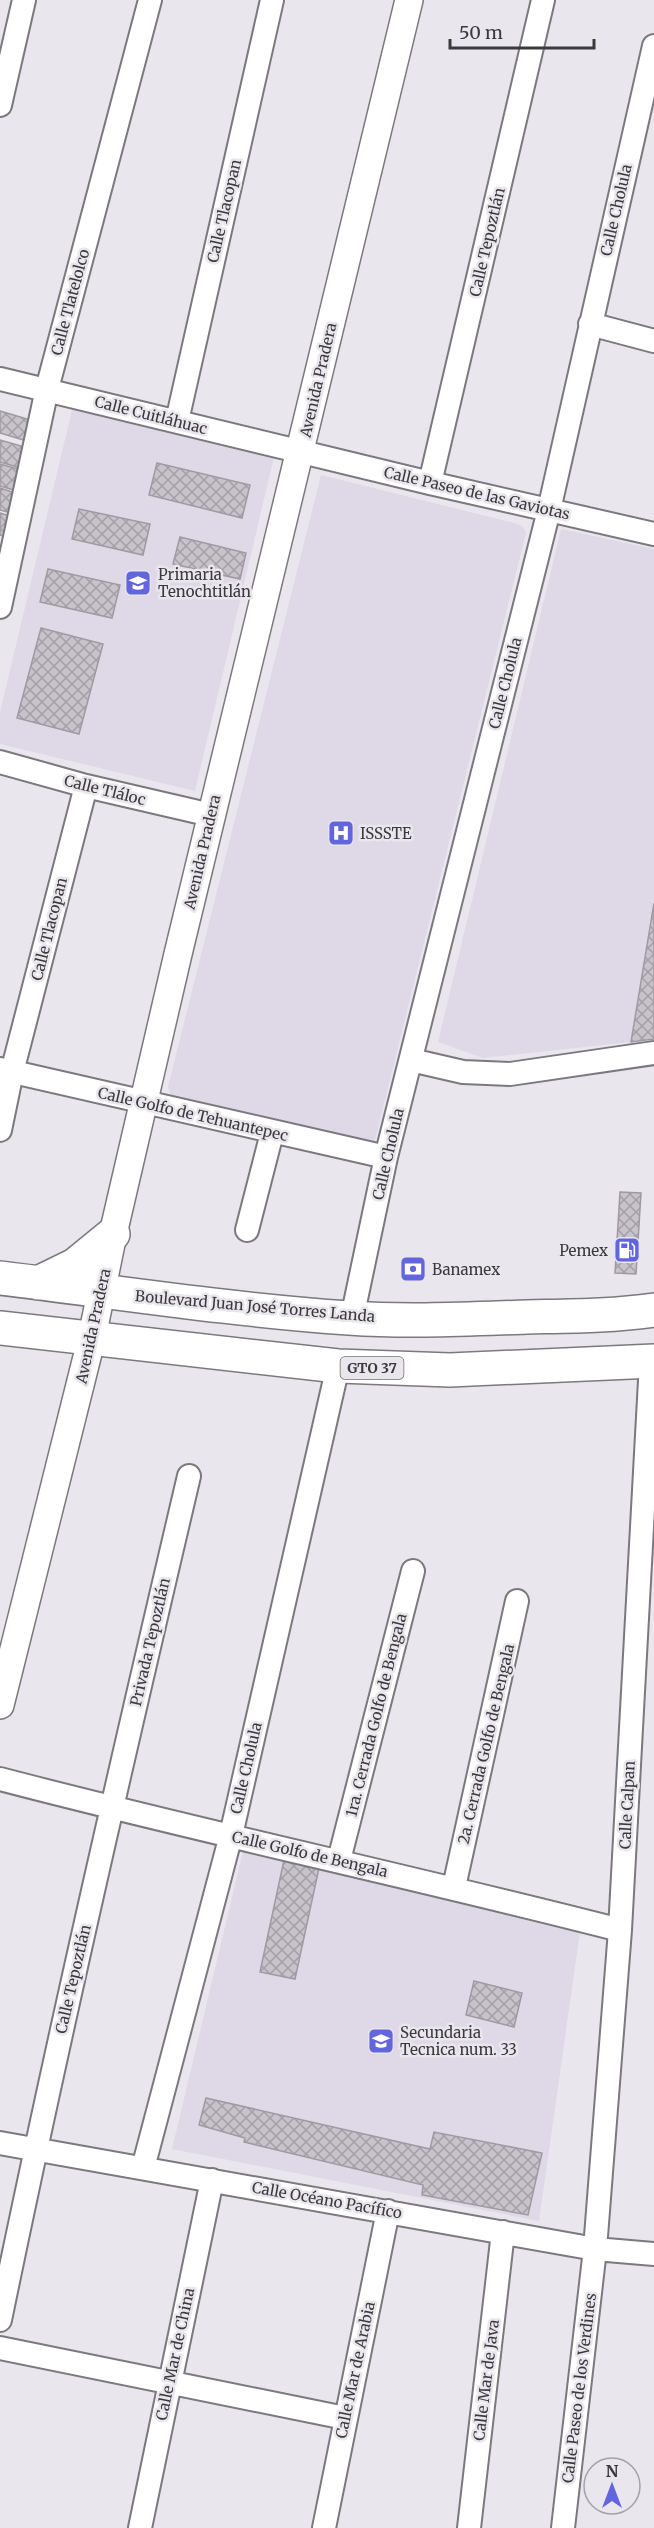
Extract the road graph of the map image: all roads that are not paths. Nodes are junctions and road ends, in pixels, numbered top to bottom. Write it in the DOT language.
graph roads {
  1 [pos="24,0"];
  2 [pos="150,0"];
  3 [pos="272,0"];
  4 [pos="409,0"];
  5 [pos="543,0"];
  6 [pos="654,46"];
  7 [pos="0,105"];
  8 [pos="590,324"];
  9 [pos="654,341"];
  10 [pos="0,379"];
  11 [pos="47,389"];
  12 [pos="177,421"];
  13 [pos="301,451"];
  14 [pos="430,483"];
  15 [pos="549,510"];
  16 [pos="654,534"];
  17 [pos="0,607"];
  18 [pos="0,762"];
  19 [pos="86,786"];
  20 [pos="211,815"];
  21 [pos="654,1053"];
  22 [pos="411,1060"];
  23 [pos="6,1070"];
  24 [pos="143,1102"];
  25 [pos="0,1130"];
  26 [pos="272,1133"];
  27 [pos="386,1157"];
  28 [pos="247,1230"];
  29 [pos="113,1234"];
  30 [pos="0,1278"];
  31 [pos="38,1283"];
  32 [pos="101,1290"];
  33 [pos="654,1310"];
  34 [pos="352,1318"];
  35 [pos="0,1328"];
  36 [pos="92,1337"];
  37 [pos="653,1361"];
  38 [pos="338,1366"];
  39 [pos="189,1476"];
  40 [pos="413,1570"];
  41 [pos="518,1601"];
  42 [pos="646,1618"];
  43 [pos="0,1705"];
  44 [pos="0,1779"];
  45 [pos="111,1808"];
  46 [pos="231,1835"];
  47 [pos="339,1860"];
  48 [pos="454,1887"];
  49 [pos="620,1930"];
  50 [pos="0,2143"];
  51 [pos="35,2150"];
  52 [pos="143,2168"];
  53 [pos="212,2180"];
  54 [pos="388,2211"];
  55 [pos="503,2232"];
  56 [pos="595,2249"];
  57 [pos="654,2254"];
  58 [pos="0,2320"];
  59 [pos="0,2348"];
  60 [pos="169,2384"];
  61 [pos="345,2418"];
  62 [pos="140,2528"];
  63 [pos="324,2528"];
  64 [pos="469,2528"];
  65 [pos="563,2528"];
  1 -- 7 [label="street"];
  2 -- 11 [label="street, Calle Tlatelolco"];
  3 -- 12 [label="street, Calle Tlacopan"];
  4 -- 13 [label="street, Avenida Pradera"];
  5 -- 14 [label="street, Calle Tepoztlán"];
  6 -- 8 [label="street, Calle Cholula"];
  8 -- 9 [label="street"];
  8 -- 15 [label="street, Calle Cholula"];
  10 -- 11 [label="street, Calle Cuitláhuac"];
  11 -- 12 [label="street, Calle Cuitláhuac"];
  11 -- 17 [label="street, Calle Tlatelolco"];
  12 -- 13 [label="street, Calle Cuitláhuac"];
  13 -- 14 [label="street, Calle Paseo de las Gaviotas"];
  13 -- 20 [label="street, Avenida Pradera"];
  14 -- 15 [label="street, Calle Paseo de las Gaviotas"];
  15 -- 16 [label="street, Calle Paseo de las Gaviotas"];
  15 -- 22 [label="street, Calle Cholula"];
  18 -- 19 [label="street, Calle Tláloc"];
  19 -- 20 [label="street, Calle Tláloc"];
  19 -- 23 [label="street, Calle Tlacopan"];
  20 -- 24 [label="street, Avenida Pradera"];
  21 -- 22 [label="street"];
  22 -- 27 [label="street, Calle Cholula"];
  23 -- 24 [label="street, Calle Golfo de Tehuantepec"];
  23 -- 25 [label="street, Calle Tlacopan"];
  24 -- 26 [label="street, Calle Golfo de Tehuantepec"];
  24 -- 29 [label="street, Avenida Pradera"];
  26 -- 27 [label="street, Calle Golfo de Tehuantepec"];
  26 -- 28 [label="street"];
  27 -- 34 [label="street, Calle Cholula"];
  29 -- 31 [label="main road"];
  29 -- 32 [label="street, Avenida Pradera"];
  30 -- 31 [label="main road, Boulevard Juan José Torres Landa"];
  31 -- 32 [label="main road, Boulevard Juan José Torres Landa"];
  32 -- 34 [label="main road, Boulevard Juan José Torres Landa"];
  32 -- 36 [label="street, Avenida Pradera"];
  33 -- 34 [label="main road, Boulevard Juan José Torres Landa"];
  35 -- 36 [label="main road, GTO 37"];
  36 -- 38 [label="main road, GTO 37"];
  36 -- 43 [label="street, Avenida Pradera"];
  37 -- 38 [label="main road, GTO 37"];
  37 -- 42 [label="street, Calle Calpan"];
  38 -- 46 [label="street, Calle Cholula"];
  39 -- 45 [label="street, Privada Tepoztlán"];
  40 -- 47 [label="street, 1ra. Cerrada Golfo de Bengala"];
  41 -- 48 [label="street, 2a. Cerrada Golfo de Bengala"];
  42 -- 49 [label="street, Calle Calpan"];
  44 -- 45 [label="street, Calle Golfo de Bengala"];
  45 -- 46 [label="street, Calle Golfo de Bengala"];
  45 -- 51 [label="street, Calle Tepoztlán"];
  46 -- 47 [label="street, Calle Golfo de Bengala"];
  46 -- 52 [label="street, Calle Cholula"];
  47 -- 48 [label="street, Calle Golfo de Bengala"];
  48 -- 49 [label="street, Calle Golfo de Bengala"];
  49 -- 56 [label="street, Calle Calpan"];
  50 -- 51 [label="street, Calle Océano Pacífico"];
  51 -- 52 [label="street, Calle Océano Pacífico"];
  51 -- 58 [label="street, Calle Tepoztlán"];
  52 -- 53 [label="street, Calle Océano Pacífico"];
  53 -- 54 [label="street, Calle Océano Pacífico"];
  53 -- 60 [label="street, Calle Mar de China"];
  54 -- 55 [label="street, Calle Océano Pacífico"];
  54 -- 61 [label="street, Calle Mar de Arabia"];
  55 -- 56 [label="street, Calle Océano Pacífico"];
  55 -- 64 [label="street, Calle Mar de Java"];
  56 -- 57 [label="street, Calle Océano Pacífico"];
  56 -- 65 [label="street, Calle Paseo de los Verdines"];
  59 -- 60 [label="street"];
  60 -- 61 [label="street"];
  60 -- 62 [label="street, Calle Mar de China"];
  61 -- 63 [label="street, Calle Mar de Arabia"];
}
